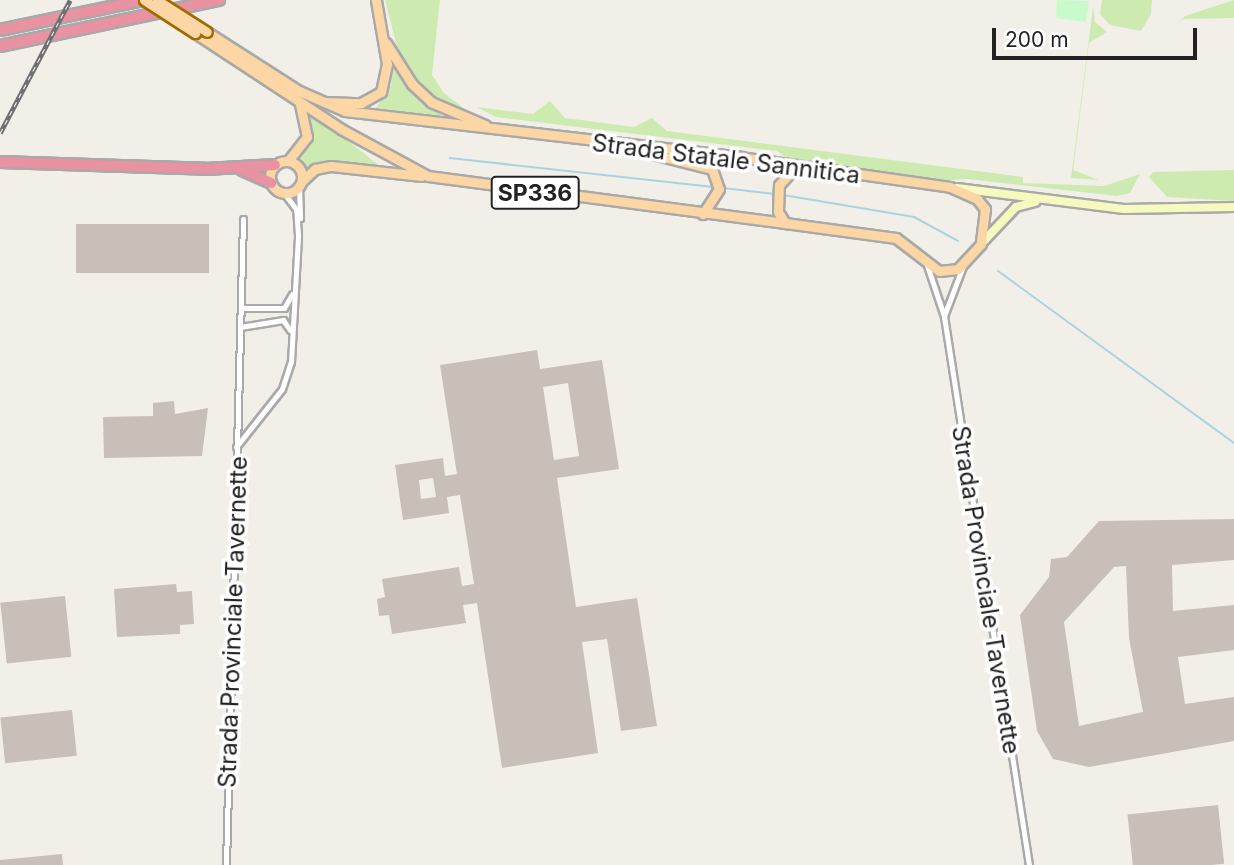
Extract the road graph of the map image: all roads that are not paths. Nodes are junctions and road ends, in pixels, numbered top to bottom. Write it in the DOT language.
graph roads {
  1 [pos="143,0"];
  2 [pos="157,0"];
  3 [pos="219,0"];
  4 [pos="377,1"];
  5 [pos="0,30"];
  6 [pos="386,42"];
  7 [pos="0,46"];
  8 [pos="299,102"];
  9 [pos="322,102"];
  10 [pos="502,130"];
  11 [pos="624,146"];
  12 [pos="288,161"];
  13 [pos="0,162"];
  14 [pos="275,165"];
  15 [pos="795,167"];
  16 [pos="240,169"];
  17 [pos="428,176"];
  18 [pos="271,183"];
  19 [pos="301,184"];
  20 [pos="950,187"];
  21 [pos="284,193"];
  22 [pos="1043,201"];
  23 [pos="1234,206"];
  24 [pos="702,214"];
  25 [pos="243,219"];
  26 [pos="788,223"];
  27 [pos="298,228"];
  28 [pos="981,244"];
  29 [pos="925,262"];
  30 [pos="963,266"];
  31 [pos="295,288"];
  32 [pos="241,308"];
  33 [pos="944,316"];
  34 [pos="240,327"];
  35 [pos="292,336"];
  36 [pos="236,447"];
  37 [pos="226,865"];
  38 [pos="1029,865"];
  1 -- 5 [label="highway"];
  1 -- 8 [label="main road, SP336, bridge"];
  2 -- 9 [label="main road, Strada Statale Sannitica / SP336, bridge"];
  3 -- 7 [label="highway"];
  4 -- 6 [label="main road, Strada Statale Sannitica / SP336"];
  6 -- 9 [label="main road, Strada Statale Sannitica / SP336"];
  6 -- 10 [label="main road, Strada Statale Sannitica / SP336"];
  8 -- 12 [label="main road"];
  8 -- 17 [label="main road, SP336"];
  9 -- 10 [label="main road, Strada Statale Sannitica / SP336"];
  10 -- 11 [label="main road, Strada Statale Sannitica / SP336"];
  11 -- 15 [label="main road, Strada Statale Sannitica / SP336"];
  11 -- 24 [label="main road"];
  12 -- 14 [label="main road"];
  12 -- 19 [label="main road"];
  13 -- 16 [label="highway"];
  14 -- 16 [label="highway"];
  14 -- 18 [label="main road"];
  15 -- 20 [label="main road, Strada Statale Sannitica"];
  15 -- 26 [label="main road"];
  16 -- 18 [label="highway"];
  17 -- 19 [label="main road"];
  17 -- 24 [label="main road, SP336"];
  18 -- 21 [label="main road"];
  19 -- 21 [label="main road"];
  19 -- 27 [label="street, Strada Provinciale Tavernette"];
  20 -- 22 [label="main road, Strada Statale Sannitica"];
  20 -- 28 [label="main road, Strada Statale Sannitica"];
  21 -- 27 [label="street, Strada Provinciale Tavernette"];
  22 -- 23 [label="main road, Strada Statale Sannitica"];
  22 -- 28 [label="main road"];
  24 -- 26 [label="main road, SP336"];
  25 -- 32 [label="street"];
  26 -- 29 [label="main road, SP336"];
  27 -- 31 [label="street, Strada Provinciale Tavernette"];
  28 -- 30 [label="main road"];
  29 -- 30 [label="main road"];
  29 -- 33 [label="street, Strada Provinciale Tavernette"];
  30 -- 33 [label="street, Strada Provinciale Tavernette"];
  31 -- 32 [label="street"];
  31 -- 35 [label="street, Strada Provinciale Tavernette"];
  32 -- 34 [label="street"];
  33 -- 38 [label="street, Strada Provinciale Tavernette"];
  34 -- 35 [label="street"];
  34 -- 36 [label="street"];
  35 -- 36 [label="street, Strada Provinciale Tavernette"];
  36 -- 37 [label="street, Strada Provinciale Tavernette"];
}
